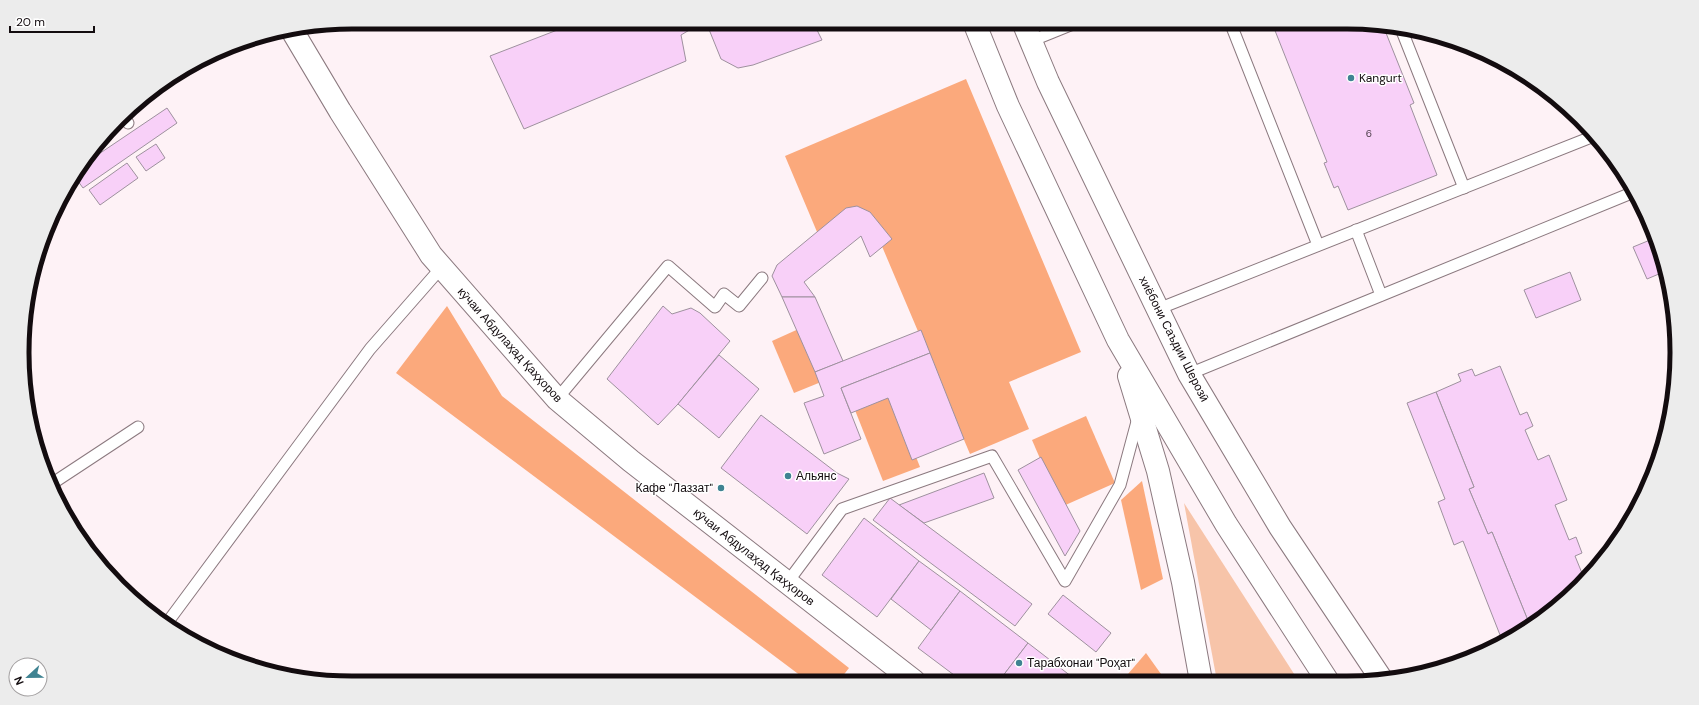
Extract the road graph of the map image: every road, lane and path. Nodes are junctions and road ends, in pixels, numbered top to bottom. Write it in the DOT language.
graph roads {
  1 [pos="977,29"];
  2 [pos="1038,29"];
  3 [pos="1233,29"];
  4 [pos="1027,31"];
  5 [pos="294,34"];
  6 [pos="1403,34"];
  7 [pos="1589,138"];
  8 [pos="1464,188"];
  9 [pos="1629,194"];
  10 [pos="1356,230"];
  11 [pos="1318,245"];
  12 [pos="441,268"];
  13 [pos="762,278"];
  14 [pos="1381,296"];
  15 [pos="1158,309"];
  16 [pos="1118,340"];
  17 [pos="1189,374"];
  18 [pos="557,399"];
  19 [pos="1140,411"];
  20 [pos="138,427"];
  21 [pos="56,482"];
  22 [pos="787,583"];
  23 [pos="170,619"];
  24 [pos="1378,674"];
  25 [pos="906,676"];
  26 [pos="1200,676"];
  27 [pos="1324,676"];
  1 -- 16 [label="main road"];
  2 -- 4 [label="lane"];
  3 -- 11 [label="lane"];
  4 -- 15 [label="main road, хиёбони Саъдии Шерозӣ"];
  5 -- 12 [label="main road, кӯчаи Абдулаҳад Қаҳҳоров"];
  6 -- 8 [label="lane"];
  7 -- 8 [label="lane"];
  8 -- 10 [label="lane"];
  9 -- 14 [label="lane"];
  10 -- 11 [label="lane"];
  10 -- 14 [label="lane"];
  11 -- 15 [label="lane"];
  12 -- 18 [label="main road, кӯчаи Абдулаҳад Қаҳҳоров"];
  12 -- 23 [label="lane"];
  13 -- 18 [label="lane"];
  14 -- 17 [label="lane"];
  15 -- 17 [label="main road, хиёбони Саъдии Шерозӣ"];
  16 -- 19 [label="main road"];
  16 -- 27 [label="main road"];
  17 -- 24 [label="main road, хиёбони Саъдии Шерозӣ"];
  18 -- 22 [label="main road, кӯчаи Абдулаҳад Қаҳҳоров"];
  19 -- 22 [label="lane"];
  19 -- 26 [label="main road"];
  20 -- 21 [label="lane"];
  22 -- 25 [label="main road, кӯчаи Абдулаҳад Қаҳҳоров"];
}
